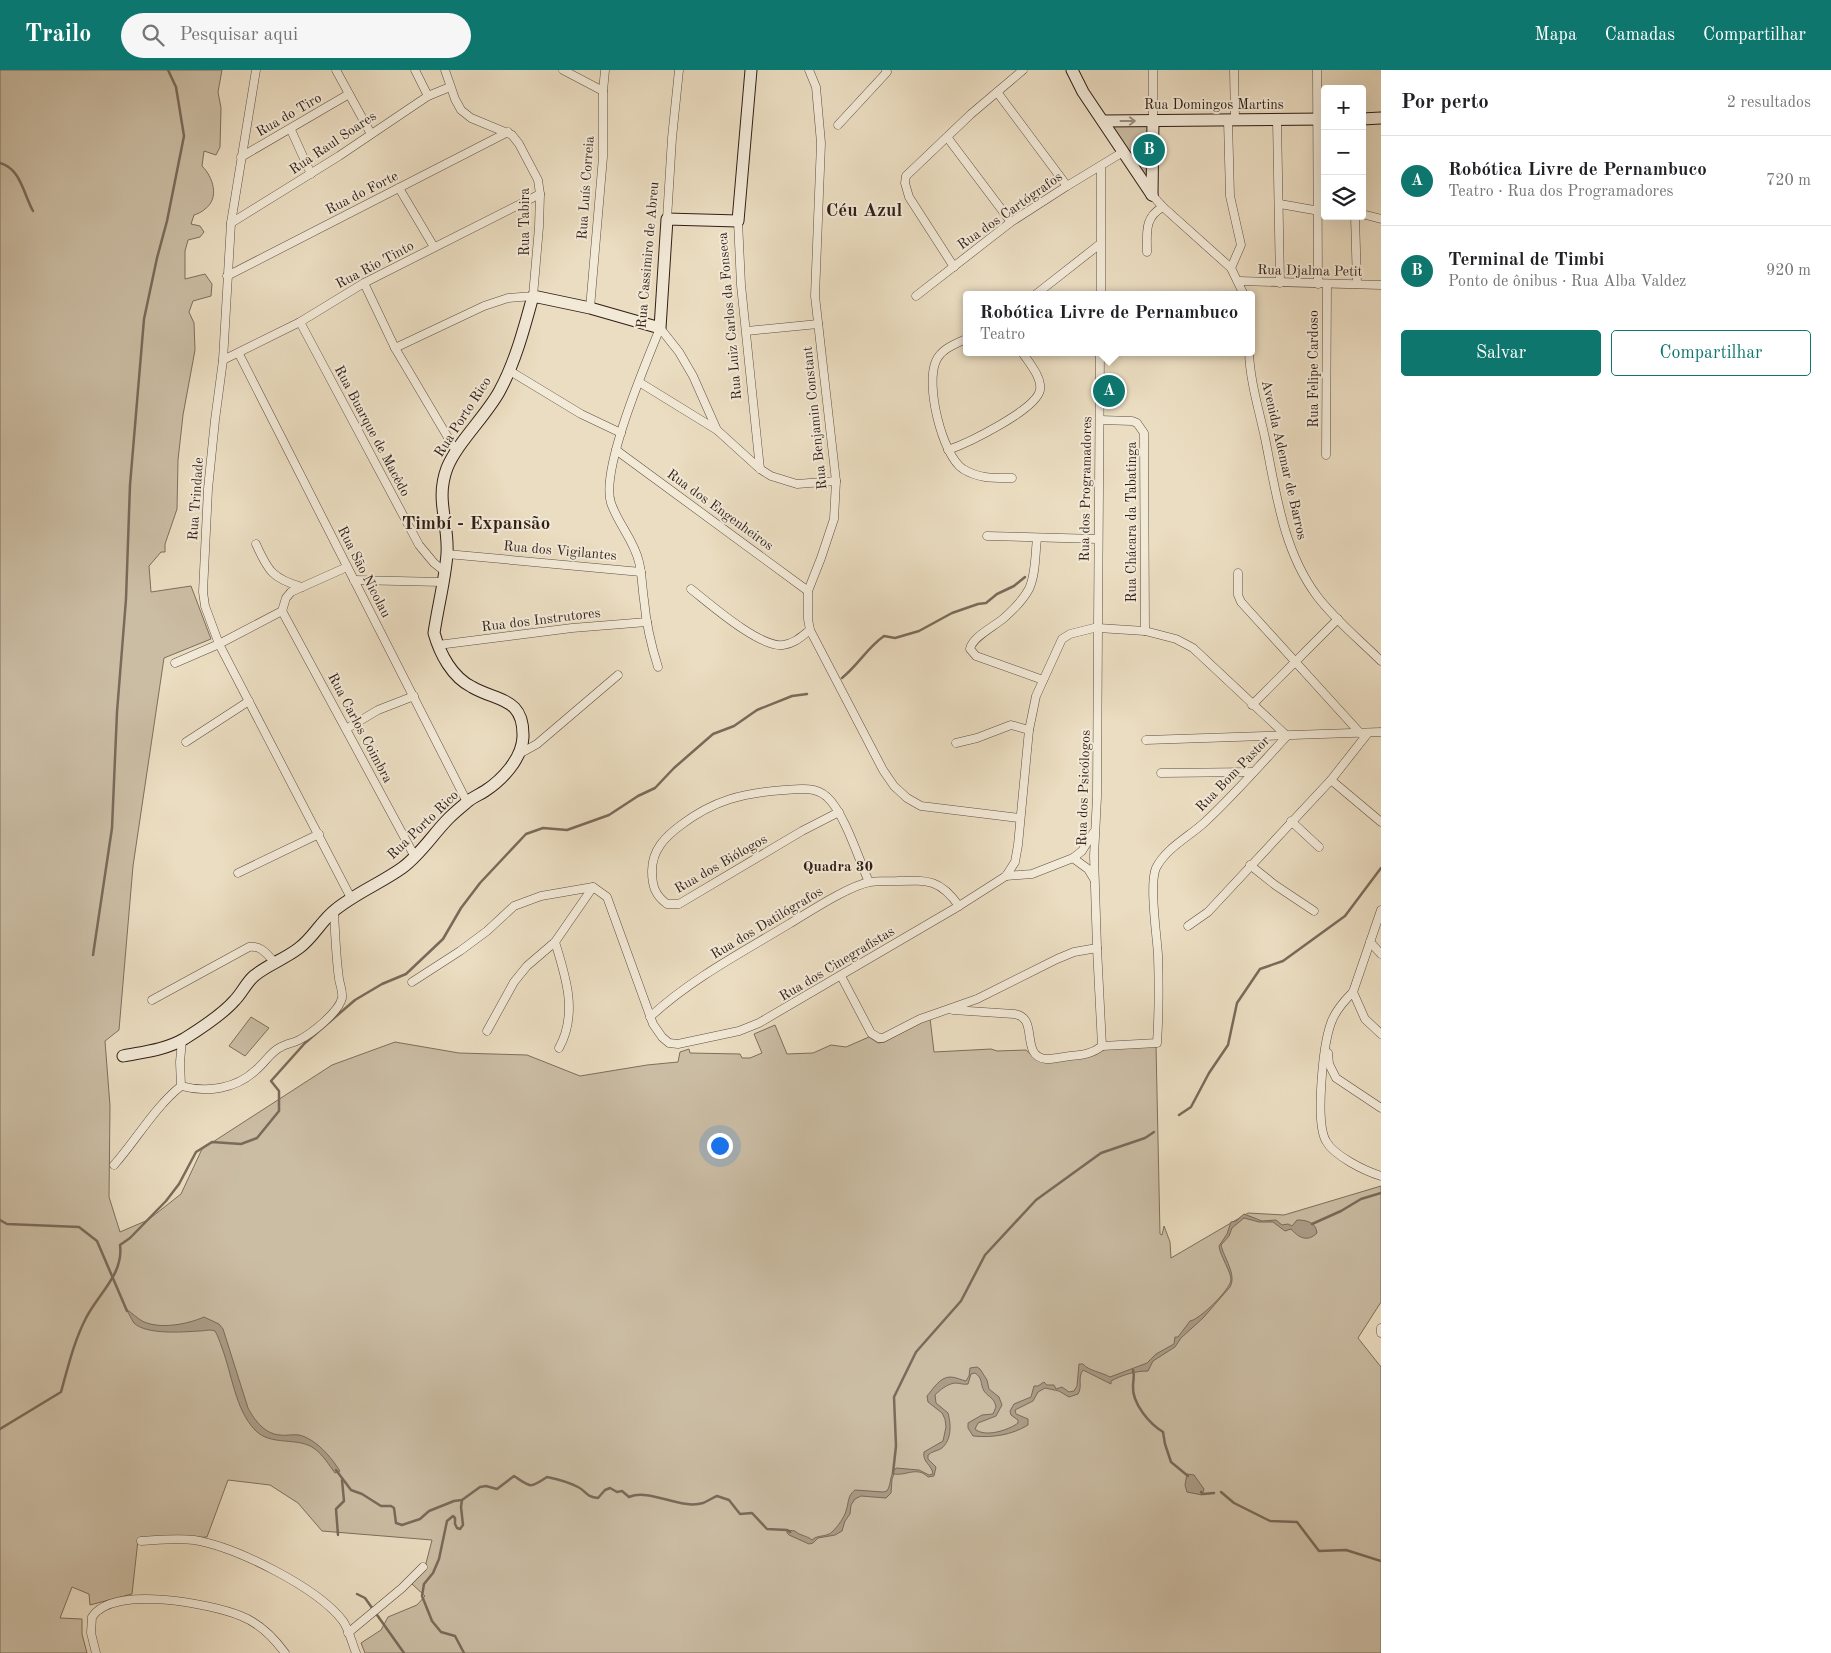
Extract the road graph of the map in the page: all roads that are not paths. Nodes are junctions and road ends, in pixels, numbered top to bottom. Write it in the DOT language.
graph roads {
  1 [pos="256,70"];
  2 [pos="336,70"];
  3 [pos="415,70"];
  4 [pos="445,70"];
  5 [pos="563,70"];
  6 [pos="604,70"];
  7 [pos="678,70"];
  8 [pos="751,70"];
  9 [pos="809,70"];
  10 [pos="886,70"];
  11 [pos="1023,70"];
  12 [pos="1072,70"];
  13 [pos="1153,70"];
  14 [pos="1234,70"];
  15 [pos="1317,70"];
  16 [pos="450,87"];
  17 [pos="603,91"];
  18 [pos="997,92"];
  19 [pos="349,94"];
  20 [pos="428,96"];
  21 [pos="1381,118"];
  22 [pos="1321,119"];
  23 [pos="1366,119"];
  24 [pos="1154,120"];
  25 [pos="1231,120"];
  26 [pos="1277,120"];
  27 [pos="1103,121"];
  28 [pos="838,125"];
  29 [pos="290,130"];
  30 [pos="1321,130"];
  31 [pos="508,132"];
  32 [pos="371,134"];
  33 [pos="946,137"];
  34 [pos="1123,152"];
  35 [pos="241,157"];
  36 [pos="1101,166"];
  37 [pos="311,174"];
  38 [pos="1321,175"];
  39 [pos="1067,186"];
  40 [pos="399,188"];
  41 [pos="540,194"];
  42 [pos="1152,195"];
  43 [pos="1280,204"];
  44 [pos="1163,207"];
  45 [pos="1321,212"];
  46 [pos="1366,215"];
  47 [pos="667,219"];
  48 [pos="1381,219"];
  49 [pos="1321,220"];
  50 [pos="1355,220"];
  51 [pos="738,221"];
  52 [pos="1011,222"];
  53 [pos="231,223"];
  54 [pos="1100,244"];
  55 [pos="434,247"];
  56 [pos="1147,252"];
  57 [pos="954,267"];
  58 [pos="1231,268"];
  59 [pos="227,276"];
  60 [pos="1238,281"];
  61 [pos="364,283"];
  62 [pos="1280,283"];
  63 [pos="1323,284"];
  64 [pos="1357,284"];
  65 [pos="1381,285"];
  66 [pos="1040,291"];
  67 [pos="1101,291"];
  68 [pos="1242,291"];
  69 [pos="533,296"];
  70 [pos="916,296"];
  71 [pos="590,308"];
  72 [pos="300,322"];
  73 [pos="818,324"];
  74 [pos="660,328"];
  75 [pos="747,331"];
  76 [pos="963,341"];
  77 [pos="395,348"];
  78 [pos="238,354"];
  79 [pos="1024,356"];
  80 [pos="1100,356"];
  81 [pos="1250,356"];
  82 [pos="223,360"];
  83 [pos="510,371"];
  84 [pos="639,382"];
  85 [pos="1100,420"];
  86 [pos="717,430"];
  87 [pos="621,433"];
  88 [pos="616,450"];
  89 [pos="948,450"];
  90 [pos="456,451"];
  91 [pos="1326,455"];
  92 [pos="760,469"];
  93 [pos="1012,478"];
  94 [pos="836,481"];
  95 [pos="986,536"];
  96 [pos="1037,539"];
  97 [pos="1098,539"];
  98 [pos="256,544"];
  99 [pos="447,554"];
  100 [pos="347,567"];
  101 [pos="641,572"];
  102 [pos="1238,573"];
  103 [pos="443,577"];
  104 [pos="354,580"];
  105 [pos="302,587"];
  106 [pos="691,589"];
  107 [pos="808,590"];
  108 [pos="282,611"];
  109 [pos="1338,619"];
  110 [pos="647,622"];
  111 [pos="1098,628"];
  112 [pos="810,630"];
  113 [pos="1145,631"];
  114 [pos="219,644"];
  115 [pos="438,645"];
  116 [pos="1381,661"];
  117 [pos="1296,662"];
  118 [pos="176,663"];
  119 [pos="658,667"];
  120 [pos="618,675"];
  121 [pos="1043,680"];
  122 [pos="414,696"];
  123 [pos="249,701"];
  124 [pos="1252,704"];
  125 [pos="346,729"];
  126 [pos="1029,730"];
  127 [pos="1381,732"];
  128 [pos="1364,733"];
  129 [pos="1286,736"];
  130 [pos="1146,740"];
  131 [pos="186,742"];
  132 [pos="956,743"];
  133 [pos="519,754"];
  134 [pos="1253,772"];
  135 [pos="1161,773"];
  136 [pos="1331,780"];
  137 [pos="467,802"];
  138 [pos="839,812"];
  139 [pos="1019,818"];
  140 [pos="1291,821"];
  141 [pos="1381,822"];
  142 [pos="1095,829"];
  143 [pos="319,834"];
  144 [pos="1319,847"];
  145 [pos="415,857"];
  146 [pos="1073,858"];
  147 [pos="1250,865"];
  148 [pos="238,873"];
  149 [pos="1006,876"];
  150 [pos="1095,880"];
  151 [pos="869,882"];
  152 [pos="593,887"];
  153 [pos="351,898"];
  154 [pos="959,906"];
  155 [pos="1381,910"];
  156 [pos="334,911"];
  157 [pos="1314,911"];
  158 [pos="1188,926"];
  159 [pos="555,942"];
  160 [pos="1370,942"];
  161 [pos="1097,948"];
  162 [pos="1381,954"];
  163 [pos="274,963"];
  164 [pos="841,976"];
  165 [pos="412,982"];
  166 [pos="1353,992"];
  167 [pos="152,1000"];
  168 [pos="948,1010"];
  169 [pos="650,1017"];
  170 [pos="487,1030"];
  171 [pos="1381,1034"];
  172 [pos="182,1040"];
  173 [pos="1102,1046"];
  174 [pos="1327,1046"];
  175 [pos="559,1048"];
  176 [pos="122,1056"];
  177 [pos="181,1086"];
  178 [pos="1381,1108"];
  179 [pos="114,1166"];
  180 [pos="1381,1176"];
  181 [pos="1381,1328"];
  182 [pos="1381,1333"];
  183 [pos="141,1542"];
  184 [pos="423,1567"];
  185 [pos="348,1633"];
  186 [pos="96,1653"];
  187 [pos="285,1653"];
  188 [pos="356,1653"];
  1 -- 35 [label="street, Rua Trindade"];
  2 -- 19 [label="street"];
  3 -- 20 [label="street"];
  4 -- 16 [label="street, Rua Tabira"];
  5 -- 17 [label="street"];
  6 -- 17 [label="street, Rua Luís Correia"];
  7 -- 47 [label="street, Rua Cassimiro de Abreu"];
  8 -- 51 [label="street, Rua Luiz Carlos da Fonseca"];
  9 -- 73 [label="street, Rua Benjamin Constant"];
  10 -- 28 [label="street"];
  11 -- 18 [label="street"];
  12 -- 27 [label="street"];
  13 -- 24 [label="street"];
  14 -- 25 [label="street"];
  15 -- 22 [label="street, Rua Felipe Cardoso"];
  16 -- 20 [label="street, Rua Raul Soares"];
  16 -- 31 [label="street, Rua Tabira"];
  17 -- 71 [label="street, Rua Luís Correia"];
  18 -- 33 [label="street"];
  18 -- 39 [label="street"];
  19 -- 29 [label="street, Rua do Tiro"];
  19 -- 32 [label="street"];
  20 -- 32 [label="street, Rua Raul Soares"];
  21 -- 23 [label="street"];
  22 -- 26 [label="street, Rua Domingos Martins"];
  24 -- 25 [label="street, Rua Domingos Martins"];
  27 -- 24 [label="street, Rua Domingos Martins, one-way"];
  24 -- 42 [label="street"];
  25 -- 26 [label="street, Rua Domingos Martins"];
  25 -- 58 [label="street"];
  26 -- 43 [label="street"];
  27 -- 34 [label="street"];
  29 -- 35 [label="street, Rua do Tiro"];
  29 -- 37 [label="street"];
  30 -- 38 [label="street, Rua Felipe Cardoso"];
  31 -- 40 [label="street, Rua do Forte"];
  31 -- 41 [label="street, Rua Tabira"];
  32 -- 37 [label="street, Rua Raul Soares"];
  33 -- 52 [label="street"];
  33 -- 57 [label="street"];
  34 -- 36 [label="street, Rua dos Cartógrafos"];
  34 -- 42 [label="street"];
  35 -- 53 [label="street, Rua Trindade"];
  36 -- 39 [label="street, Rua dos Cartógrafos"];
  36 -- 54 [label="street"];
  37 -- 53 [label="street, Rua Raul Soares"];
  39 -- 52 [label="street, Rua dos Cartógrafos"];
  40 -- 55 [label="street"];
  40 -- 59 [label="street, Rua do Forte"];
  41 -- 55 [label="street, Rua Rio Tinto"];
  41 -- 69 [label="street, Rua Tabira"];
  42 -- 44 [label="street"];
  43 -- 45 [label="street"];
  43 -- 62 [label="street"];
  44 -- 56 [label="street"];
  44 -- 58 [label="street"];
  46 -- 48 [label="street"];
  47 -- 51 [label="street"];
  47 -- 74 [label="street, Rua Cassimiro de Abreu"];
  49 -- 63 [label="street, Rua Felipe Cardoso"];
  50 -- 64 [label="street"];
  51 -- 75 [label="street, Rua Luiz Carlos da Fonseca"];
  52 -- 57 [label="street, Rua dos Cartógrafos"];
  53 -- 59 [label="street, Rua Trindade"];
  54 -- 66 [label="street"];
  54 -- 67 [label="street"];
  55 -- 61 [label="street, Rua Rio Tinto"];
  57 -- 70 [label="street, Rua dos Cartógrafos"];
  58 -- 60 [label="street"];
  59 -- 82 [label="street, Rua Trindade"];
  60 -- 62 [label="street, Rua Djalma Petit"];
  60 -- 68 [label="street"];
  61 -- 72 [label="street, Rua Rio Tinto"];
  61 -- 77 [label="street"];
  62 -- 63 [label="street, Rua Djalma Petit"];
  63 -- 64 [label="street, Rua Djalma Petit"];
  63 -- 91 [label="street, Rua Felipe Cardoso"];
  64 -- 65 [label="street, Rua Djalma Petit"];
  69 -- 71 [label="street"];
  69 -- 77 [label="street"];
  69 -- 83 [label="street, Rua Porto Rico"];
  71 -- 74 [label="street"];
  72 -- 78 [label="street, Rua Rio Tinto"];
  72 -- 103 [label="street, Rua Buarque de Macêdo"];
  73 -- 75 [label="street"];
  73 -- 94 [label="street, Rua Benjamin Constant"];
  74 -- 84 [label="street, Rua Cassimiro de Abreu"];
  74 -- 86 [label="street"];
  75 -- 92 [label="street, Rua Luiz Carlos da Fonseca"];
  76 -- 89 [label="street"];
  77 -- 90 [label="street"];
  78 -- 82 [label="street, Rua Rio Tinto"];
  78 -- 100 [label="street, Rua São Nicolau"];
  79 -- 89 [label="street"];
  80 -- 85 [label="street, Rua dos Programadores"];
  81 -- 109 [label="street, Avenida Ademar de Barros"];
  82 -- 114 [label="street, Rua Trindade"];
  83 -- 87 [label="street"];
  83 -- 90 [label="street, Rua Porto Rico"];
  84 -- 86 [label="street"];
  84 -- 87 [label="street, Rua Cassimiro de Abreu"];
  85 -- 97 [label="street, Rua dos Programadores"];
  85 -- 113 [label="street, Rua Chácara da Tabatinga"];
  86 -- 92 [label="street"];
  87 -- 88 [label="street, Rua Cassimiro de Abreu"];
  88 -- 101 [label="street, Rua Cassimiro de Abreu"];
  88 -- 107 [label="street, Rua dos Engenheiros"];
  89 -- 93 [label="street"];
  90 -- 99 [label="street, Rua Porto Rico"];
  92 -- 94 [label="street"];
  94 -- 107 [label="street, Rua Benjamin Constant"];
  95 -- 96 [label="street"];
  96 -- 97 [label="street"];
  96 -- 121 [label="street"];
  97 -- 111 [label="street, Rua dos Programadores"];
  98 -- 105 [label="street"];
  99 -- 101 [label="street, Rua dos Vigilantes"];
  99 -- 103 [label="street, Rua Porto Rico"];
  100 -- 104 [label="street, Rua São Nicolau"];
  100 -- 105 [label="street"];
  101 -- 110 [label="street, Rua Cassimiro de Abreu"];
  102 -- 117 [label="street"];
  103 -- 104 [label="street"];
  103 -- 115 [label="street, Rua Porto Rico"];
  104 -- 122 [label="street, Rua São Nicolau"];
  105 -- 108 [label="street"];
  106 -- 112 [label="street"];
  107 -- 112 [label="street, Rua Benjamin Constant"];
  108 -- 114 [label="street"];
  108 -- 125 [label="street, Rua Carlos Coimbra"];
  109 -- 116 [label="street, Avenida Ademar de Barros"];
  109 -- 117 [label="street"];
  110 -- 115 [label="street, Rua dos Instrutores"];
  110 -- 119 [label="street, Rua Cassimiro de Abreu"];
  111 -- 113 [label="street"];
  111 -- 121 [label="street"];
  111 -- 142 [label="street, Rua dos Psicólogos"];
  112 -- 139 [label="street, Rua Benjamin Constant"];
  113 -- 124 [label="street, Rua Bom Pastor"];
  114 -- 118 [label="street"];
  114 -- 123 [label="street, Rua Trindade"];
  115 -- 133 [label="street, Rua Porto Rico"];
  117 -- 124 [label="street"];
  117 -- 128 [label="street"];
  120 -- 133 [label="street, Rua Porto Rico"];
  121 -- 126 [label="street"];
  122 -- 125 [label="street"];
  122 -- 137 [label="street, Rua São Nicolau"];
  123 -- 131 [label="street"];
  123 -- 143 [label="street, Rua Trindade"];
  124 -- 129 [label="street, Rua Bom Pastor"];
  125 -- 145 [label="street, Rua Carlos Coimbra"];
  126 -- 132 [label="street"];
  126 -- 139 [label="street"];
  127 -- 128 [label="street"];
  128 -- 129 [label="street"];
  128 -- 136 [label="street"];
  129 -- 130 [label="street"];
  129 -- 134 [label="street, Rua Bom Pastor"];
  133 -- 137 [label="street, Rua Porto Rico"];
  134 -- 135 [label="street"];
  134 -- 173 [label="street, Rua Bom Pastor"];
  136 -- 140 [label="street"];
  136 -- 141 [label="street"];
  137 -- 145 [label="street, Rua Porto Rico"];
  138 -- 138 [label="street, Rua dos Biólogos"];
  138 -- 151 [label="street, Rua dos Biólogos"];
  139 -- 149 [label="street"];
  140 -- 144 [label="street"];
  140 -- 147 [label="street"];
  142 -- 146 [label="street"];
  142 -- 150 [label="street, Rua dos Psicólogos"];
  143 -- 148 [label="street"];
  143 -- 153 [label="street, Rua Trindade"];
  145 -- 153 [label="street, Rua Porto Rico"];
  146 -- 149 [label="street, Rua dos Cinegrafistas"];
  146 -- 150 [label="street"];
  147 -- 157 [label="street"];
  147 -- 158 [label="street"];
  149 -- 154 [label="street, Rua dos Cinegrafistas"];
  150 -- 161 [label="street, Rua dos Psicólogos"];
  151 -- 154 [label="street, Rua dos Datilógrafos"];
  151 -- 169 [label="street, Rua dos Datilógrafos"];
  152 -- 159 [label="street"];
  152 -- 165 [label="street"];
  152 -- 169 [label="street"];
  153 -- 156 [label="street, Rua Porto Rico"];
  154 -- 164 [label="street, Rua dos Cinegrafistas"];
  155 -- 160 [label="street"];
  156 -- 163 [label="street, Rua Porto Rico"];
  156 -- 177 [label="street"];
  159 -- 170 [label="street"];
  159 -- 175 [label="street"];
  160 -- 162 [label="street"];
  160 -- 166 [label="street"];
  161 -- 168 [label="street"];
  161 -- 173 [label="street, Rua dos Psicólogos"];
  163 -- 167 [label="street"];
  163 -- 172 [label="street, Rua Porto Rico"];
  164 -- 168 [label="street"];
  164 -- 169 [label="street, Rua dos Cinegrafistas"];
  166 -- 171 [label="street"];
  166 -- 174 [label="street"];
  168 -- 173 [label="street"];
  172 -- 176 [label="street, Rua Porto Rico"];
  172 -- 177 [label="street"];
  174 -- 178 [label="street"];
  174 -- 180 [label="street"];
  177 -- 179 [label="street"];
  181 -- 182 [label="street"];
  183 -- 185 [label="street"];
  184 -- 185 [label="street"];
  185 -- 188 [label="street"];
  186 -- 187 [label="street"];
}
